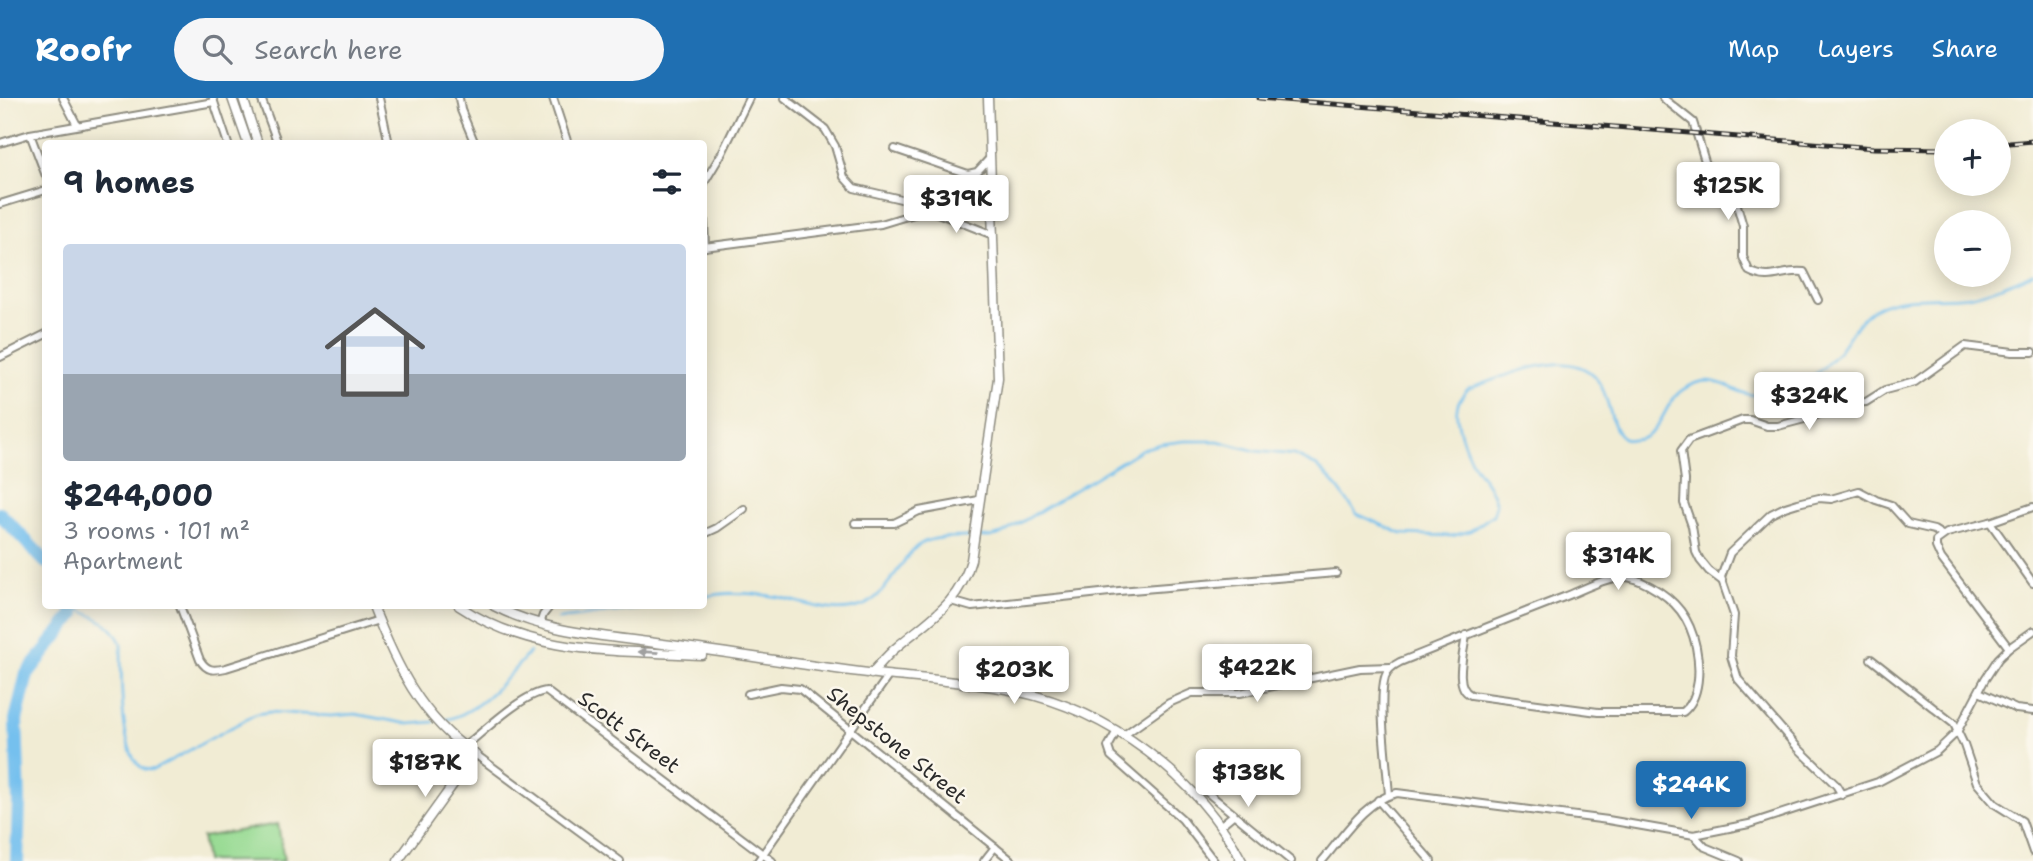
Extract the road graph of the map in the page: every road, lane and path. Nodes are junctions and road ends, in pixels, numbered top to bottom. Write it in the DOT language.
graph roads {
  1 [pos="63,98"];
  2 [pos="232,98"];
  3 [pos="243,98"];
  4 [pos="261,98"];
  5 [pos="379,98"];
  6 [pos="458,98"];
  7 [pos="554,98"];
  8 [pos="749,98"];
  9 [pos="785,98"];
  10 [pos="988,98"];
  11 [pos="1663,98"];
  12 [pos="214,100"];
  13 [pos="77,125"];
  14 [pos="30,134"];
  15 [pos="227,140"];
  16 [pos="247,140"];
  17 [pos="257,140"];
  18 [pos="277,140"];
  19 [pos="389,140"];
  20 [pos="473,140"];
  21 [pos="567,140"];
  22 [pos="0,143"];
  23 [pos="895,149"];
  24 [pos="989,159"];
  25 [pos="42,166"];
  26 [pos="707,178"];
  27 [pos="42,191"];
  28 [pos="0,204"];
  29 [pos="929,210"];
  30 [pos="993,235"];
  31 [pos="707,247"];
  32 [pos="1818,300"];
  33 [pos="42,336"];
  34 [pos="2033,352"];
  35 [pos="0,357"];
  36 [pos="979,500"];
  37 [pos="2033,508"];
  38 [pos="744,509"];
  39 [pos="1990,522"];
  40 [pos="856,523"];
  41 [pos="707,533"];
  42 [pos="1942,535"];
  43 [pos="1336,573"];
  44 [pos="1721,580"];
  45 [pos="2033,583"];
  46 [pos="951,601"];
  47 [pos="181,609"];
  48 [pos="374,609"];
  49 [pos="465,609"];
  50 [pos="502,609"];
  51 [pos="548,609"];
  52 [pos="379,620"];
  53 [pos="540,624"];
  54 [pos="2033,631"];
  55 [pos="1466,635"];
  56 [pos="2008,648"];
  57 [pos="740,657"];
  58 [pos="1871,659"];
  59 [pos="1391,667"];
  60 [pos="872,674"];
  61 [pos="889,676"];
  62 [pos="1979,692"];
  63 [pos="748,694"];
  64 [pos="2033,711"];
  65 [pos="852,730"];
  66 [pos="1957,732"];
  67 [pos="1121,733"];
  68 [pos="464,747"];
  69 [pos="475,754"];
  70 [pos="1226,756"];
  71 [pos="1389,795"];
  72 [pos="1842,795"];
  73 [pos="1378,800"];
  74 [pos="1233,815"];
  75 [pos="1221,825"];
  76 [pos="1694,835"];
  77 [pos="995,847"];
  78 [pos="2033,852"];
  79 [pos="763,854"];
  80 [pos="398,861"];
  81 [pos="620,861"];
  82 [pos="758,861"];
  83 [pos="772,861"];
  84 [pos="984,861"];
  85 [pos="1012,861"];
  86 [pos="1214,861"];
  87 [pos="1242,861"];
  88 [pos="1291,861"];
  89 [pos="1322,861"];
  90 [pos="1431,861"];
  91 [pos="1738,861"];
  1 -- 13 [label="street"];
  2 -- 16 [label="main road"];
  3 -- 17 [label="main road"];
  4 -- 18 [label="street"];
  5 -- 19 [label="street"];
  6 -- 20 [label="street"];
  7 -- 21 [label="street"];
  8 -- 26 [label="street"];
  9 -- 29 [label="street"];
  10 -- 24 [label="main road"];
  11 -- 32 [label="street"];
  12 -- 13 [label="street"];
  12 -- 15 [label="street"];
  13 -- 14 [label="street"];
  14 -- 22 [label="street"];
  14 -- 25 [label="street"];
  23 -- 24 [label="street"];
  24 -- 30 [label="main road"];
  27 -- 28 [label="street"];
  29 -- 30 [label="street"];
  29 -- 31 [label="street"];
  30 -- 36 [label="main road"];
  33 -- 35 [label="street"];
  34 -- 44 [label="street"];
  36 -- 40 [label="street"];
  36 -- 46 [label="main road"];
  37 -- 39 [label="street"];
  38 -- 41 [label="street"];
  39 -- 42 [label="street"];
  39 -- 45 [label="street"];
  42 -- 44 [label="street"];
  42 -- 56 [label="street"];
  43 -- 46 [label="street"];
  44 -- 72 [label="street"];
  46 -- 60 [label="main road"];
  47 -- 52 [label="street"];
  48 -- 52 [label="main road"];
  57 -- 49 [label="main road, one-way"];
  50 -- 53 [label="main road"];
  51 -- 53 [label="street"];
  52 -- 68 [label="main road"];
  53 -- 57 [label="main road"];
  54 -- 56 [label="street"];
  55 -- 55 [label="street"];
  55 -- 59 [label="street"];
  56 -- 62 [label="street"];
  57 -- 60 [label="main road"];
  58 -- 66 [label="street"];
  59 -- 67 [label="street"];
  59 -- 71 [label="street"];
  60 -- 61 [label="main road"];
  61 -- 65 [label="street"];
  61 -- 67 [label="main road"];
  62 -- 64 [label="street"];
  62 -- 66 [label="street"];
  63 -- 65 [label="street, Shepstone Street"];
  65 -- 77 [label="street, Shepstone Street"];
  65 -- 79 [label="street"];
  66 -- 72 [label="street"];
  66 -- 78 [label="street"];
  67 -- 75 [label="main road"];
  67 -- 86 [label="street"];
  68 -- 69 [label="main road"];
  68 -- 79 [label="street, Scott Street"];
  69 -- 80 [label="main road"];
  69 -- 81 [label="street"];
  70 -- 74 [label="street"];
  71 -- 73 [label="street"];
  71 -- 76 [label="street"];
  72 -- 76 [label="street"];
  73 -- 89 [label="street"];
  73 -- 90 [label="street"];
  74 -- 75 [label="street"];
  74 -- 88 [label="street"];
  75 -- 87 [label="main road"];
  76 -- 91 [label="street"];
  77 -- 84 [label="street"];
  77 -- 85 [label="street, Shepstone Street"];
  79 -- 82 [label="street"];
  79 -- 83 [label="street, Scott Street"];
}
